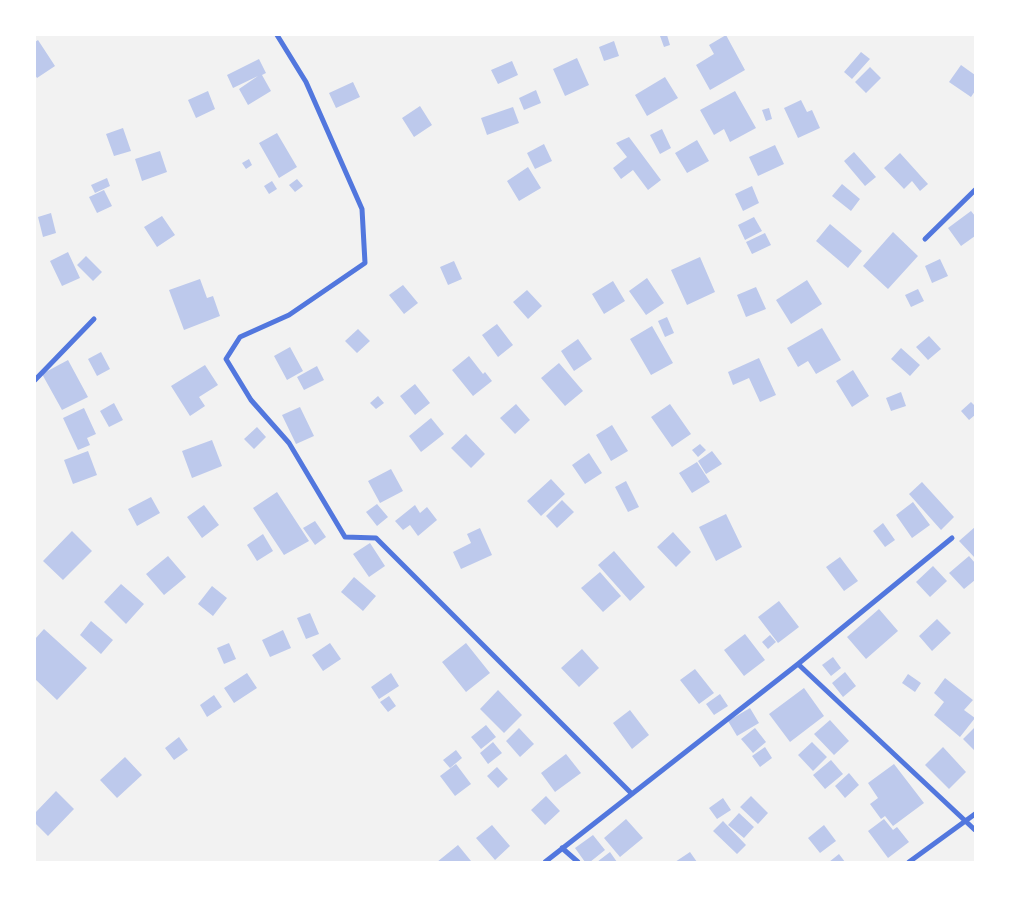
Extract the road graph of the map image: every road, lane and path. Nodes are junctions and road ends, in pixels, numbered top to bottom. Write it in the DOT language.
graph roads {
  1 [pos="277,35"];
  2 [pos="975,190"];
  3 [pos="925,239"];
  4 [pos="94,319"];
  5 [pos="35,380"];
  6 [pos="952,538"];
  7 [pos="798,664"];
  8 [pos="632,794"];
  9 [pos="975,814"];
  10 [pos="965,821"];
  11 [pos="975,830"];
  12 [pos="562,848"];
  13 [pos="545,862"];
  14 [pos="578,862"];
  15 [pos="909,862"];
  1 -- 8 [label="street"];
  2 -- 3 [label="street"];
  4 -- 5 [label="street"];
  6 -- 7 [label="street"];
  7 -- 8 [label="street"];
  7 -- 10 [label="street"];
  8 -- 12 [label="street"];
  9 -- 10 [label="street"];
  10 -- 11 [label="street"];
  10 -- 15 [label="street"];
  12 -- 13 [label="street"];
  12 -- 14 [label="street"];
}
